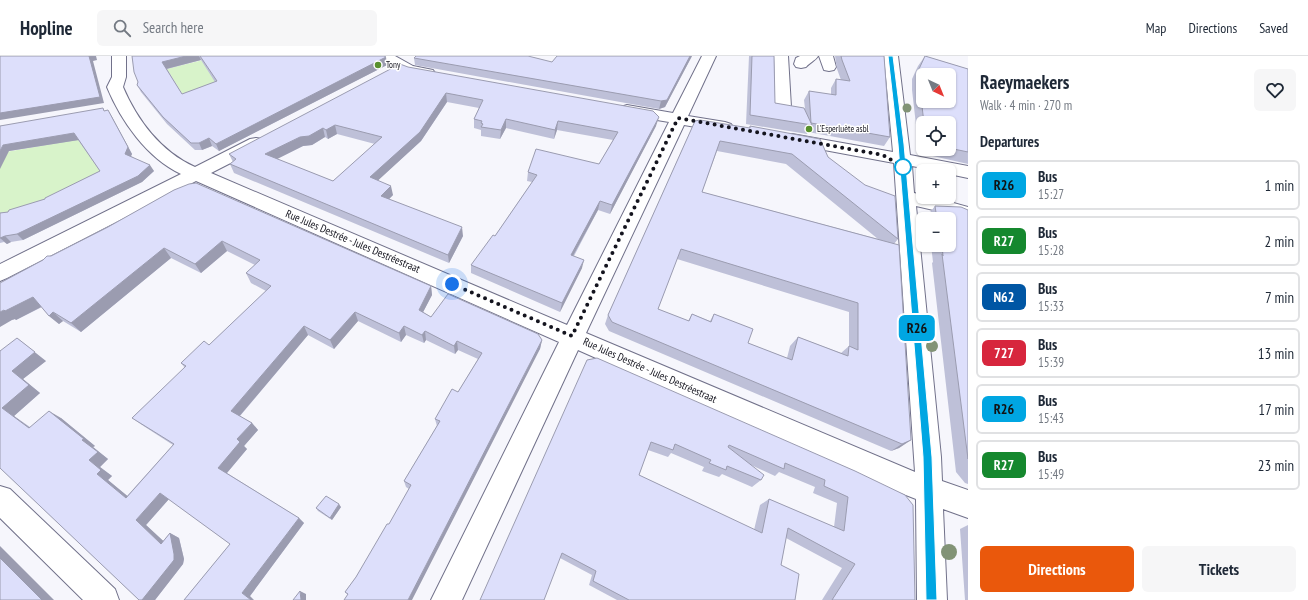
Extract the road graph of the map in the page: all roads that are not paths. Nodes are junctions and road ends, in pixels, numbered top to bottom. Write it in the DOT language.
graph roads {
  1 [pos="119,56"];
  2 [pos="385,56"];
  3 [pos="709,56"];
  4 [pos="781,56"];
  5 [pos="896,59"];
  6 [pos="407,62"];
  7 [pos="383,75"];
  8 [pos="440,75"];
  9 [pos="783,107"];
  10 [pos="616,108"];
  11 [pos="678,118"];
  12 [pos="740,129"];
  13 [pos="269,136"];
  14 [pos="778,136"];
  15 [pos="902,158"];
  16 [pos="968,172"];
  17 [pos="196,173"];
  18 [pos="906,197"];
  19 [pos="968,215"];
  20 [pos="1,270"];
  21 [pos="572,336"];
  22 [pos="929,490"];
  23 [pos="0,499"];
  24 [pos="968,504"];
  25 [pos="104,600"];
  26 [pos="446,600"];
  27 [pos="932,600"];
  1 -- 17 [label="street, Rue Jules Destrée - Jules Destréestraat"];
  2 -- 6 [label="street"];
  3 -- 11 [label="street"];
  4 -- 9 [label="street"];
  5 -- 15 [label="street"];
  6 -- 7 [label="street"];
  6 -- 8 [label="street"];
  10 -- 11 [label="street"];
  11 -- 12 [label="street"];
  11 -- 21 [label="street"];
  13 -- 17 [label="street"];
  14 -- 15 [label="street"];
  15 -- 16 [label="street"];
  15 -- 18 [label="street"];
  17 -- 20 [label="street"];
  17 -- 21 [label="street, Rue Jules Destrée - Jules Destréestraat"];
  18 -- 19 [label="street"];
  18 -- 22 [label="street"];
  21 -- 22 [label="street, Rue Jules Destrée - Jules Destréestraat"];
  21 -- 26 [label="street"];
  22 -- 24 [label="street, Rue Jules Destrée - Jules Destréestraat"];
  22 -- 27 [label="street"];
  23 -- 25 [label="street"];
}
